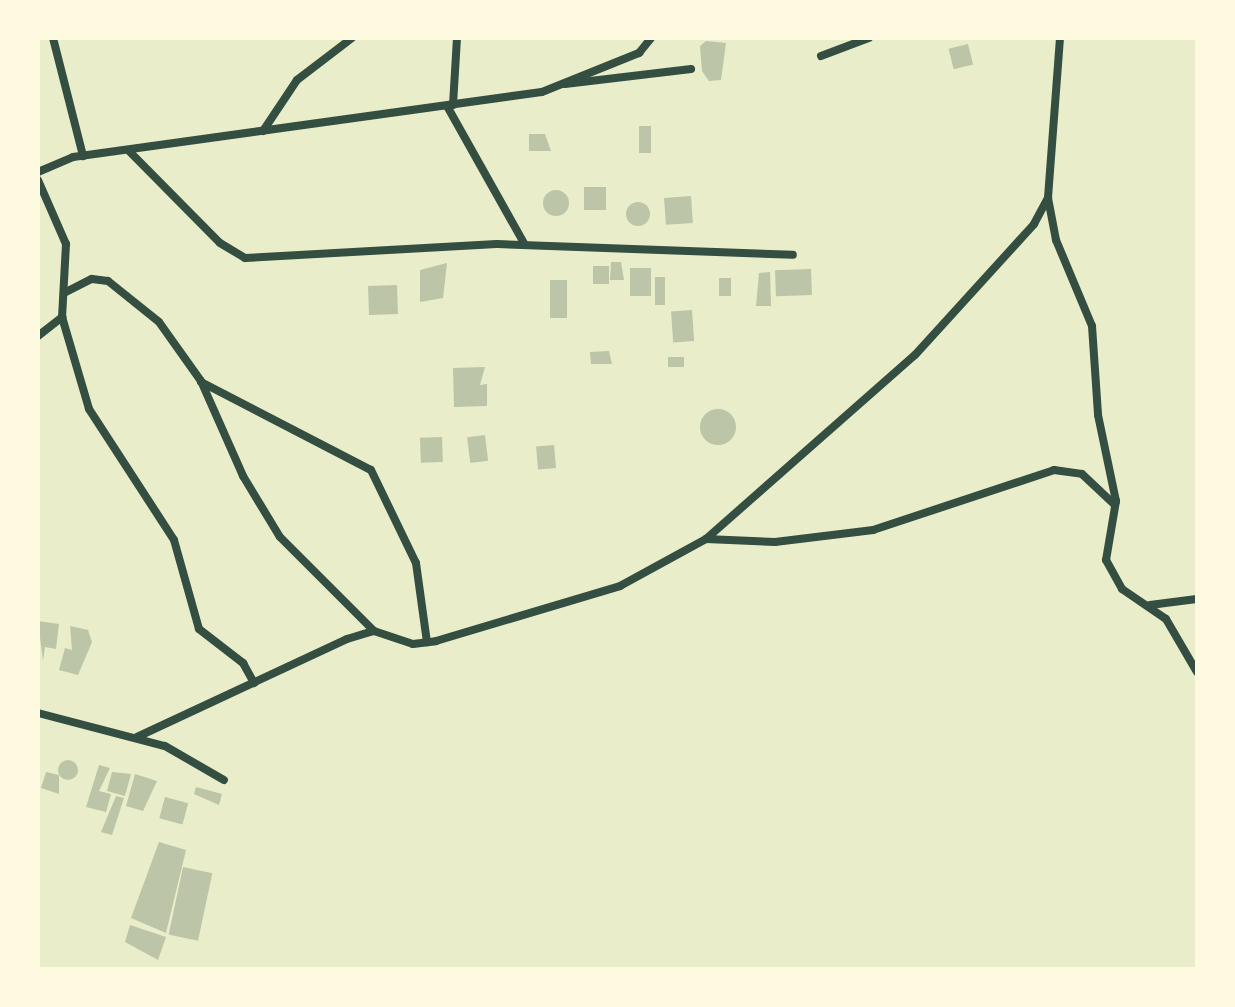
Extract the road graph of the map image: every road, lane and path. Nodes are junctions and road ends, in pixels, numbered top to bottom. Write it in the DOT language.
graph roads {
  1 [pos="53,38"];
  2 [pos="352,38"];
  3 [pos="457,38"];
  4 [pos="651,38"];
  5 [pos="869,38"];
  6 [pos="1060,38"];
  7 [pos="821,56"];
  8 [pos="691,69"];
  9 [pos="557,86"];
  10 [pos="450,106"];
  11 [pos="263,131"];
  12 [pos="129,151"];
  13 [pos="83,156"];
  14 [pos="38,172"];
  15 [pos="38,180"];
  16 [pos="1048,198"];
  17 [pos="525,245"];
  18 [pos="793,255"];
  19 [pos="64,293"];
  20 [pos="62,317"];
  21 [pos="38,336"];
  22 [pos="201,381"];
  23 [pos="1115,505"];
  24 [pos="706,539"];
  25 [pos="1197,599"];
  26 [pos="1150,605"];
  27 [pos="374,631"];
  28 [pos="427,642"];
  29 [pos="1197,672"];
  30 [pos="254,683"];
  31 [pos="38,713"];
  32 [pos="137,737"];
  33 [pos="224,780"];
  1 -- 13 [label="street"];
  2 -- 11 [label="street"];
  3 -- 10 [label="street"];
  4 -- 9 [label="street"];
  5 -- 7 [label="street"];
  6 -- 16 [label="street"];
  8 -- 9 [label="street"];
  9 -- 10 [label="street"];
  10 -- 11 [label="street"];
  10 -- 17 [label="street"];
  11 -- 12 [label="street"];
  12 -- 13 [label="street"];
  12 -- 17 [label="street"];
  13 -- 14 [label="street"];
  15 -- 19 [label="street"];
  16 -- 23 [label="street"];
  16 -- 24 [label="street"];
  17 -- 18 [label="street"];
  19 -- 20 [label="street"];
  19 -- 22 [label="street"];
  20 -- 21 [label="street"];
  20 -- 30 [label="street"];
  22 -- 27 [label="street"];
  22 -- 28 [label="street"];
  23 -- 24 [label="street"];
  23 -- 26 [label="street"];
  24 -- 28 [label="street"];
  25 -- 26 [label="street"];
  26 -- 29 [label="street"];
  27 -- 28 [label="street"];
  27 -- 30 [label="street"];
  30 -- 32 [label="street"];
  31 -- 32 [label="street"];
  32 -- 33 [label="street"];
}
